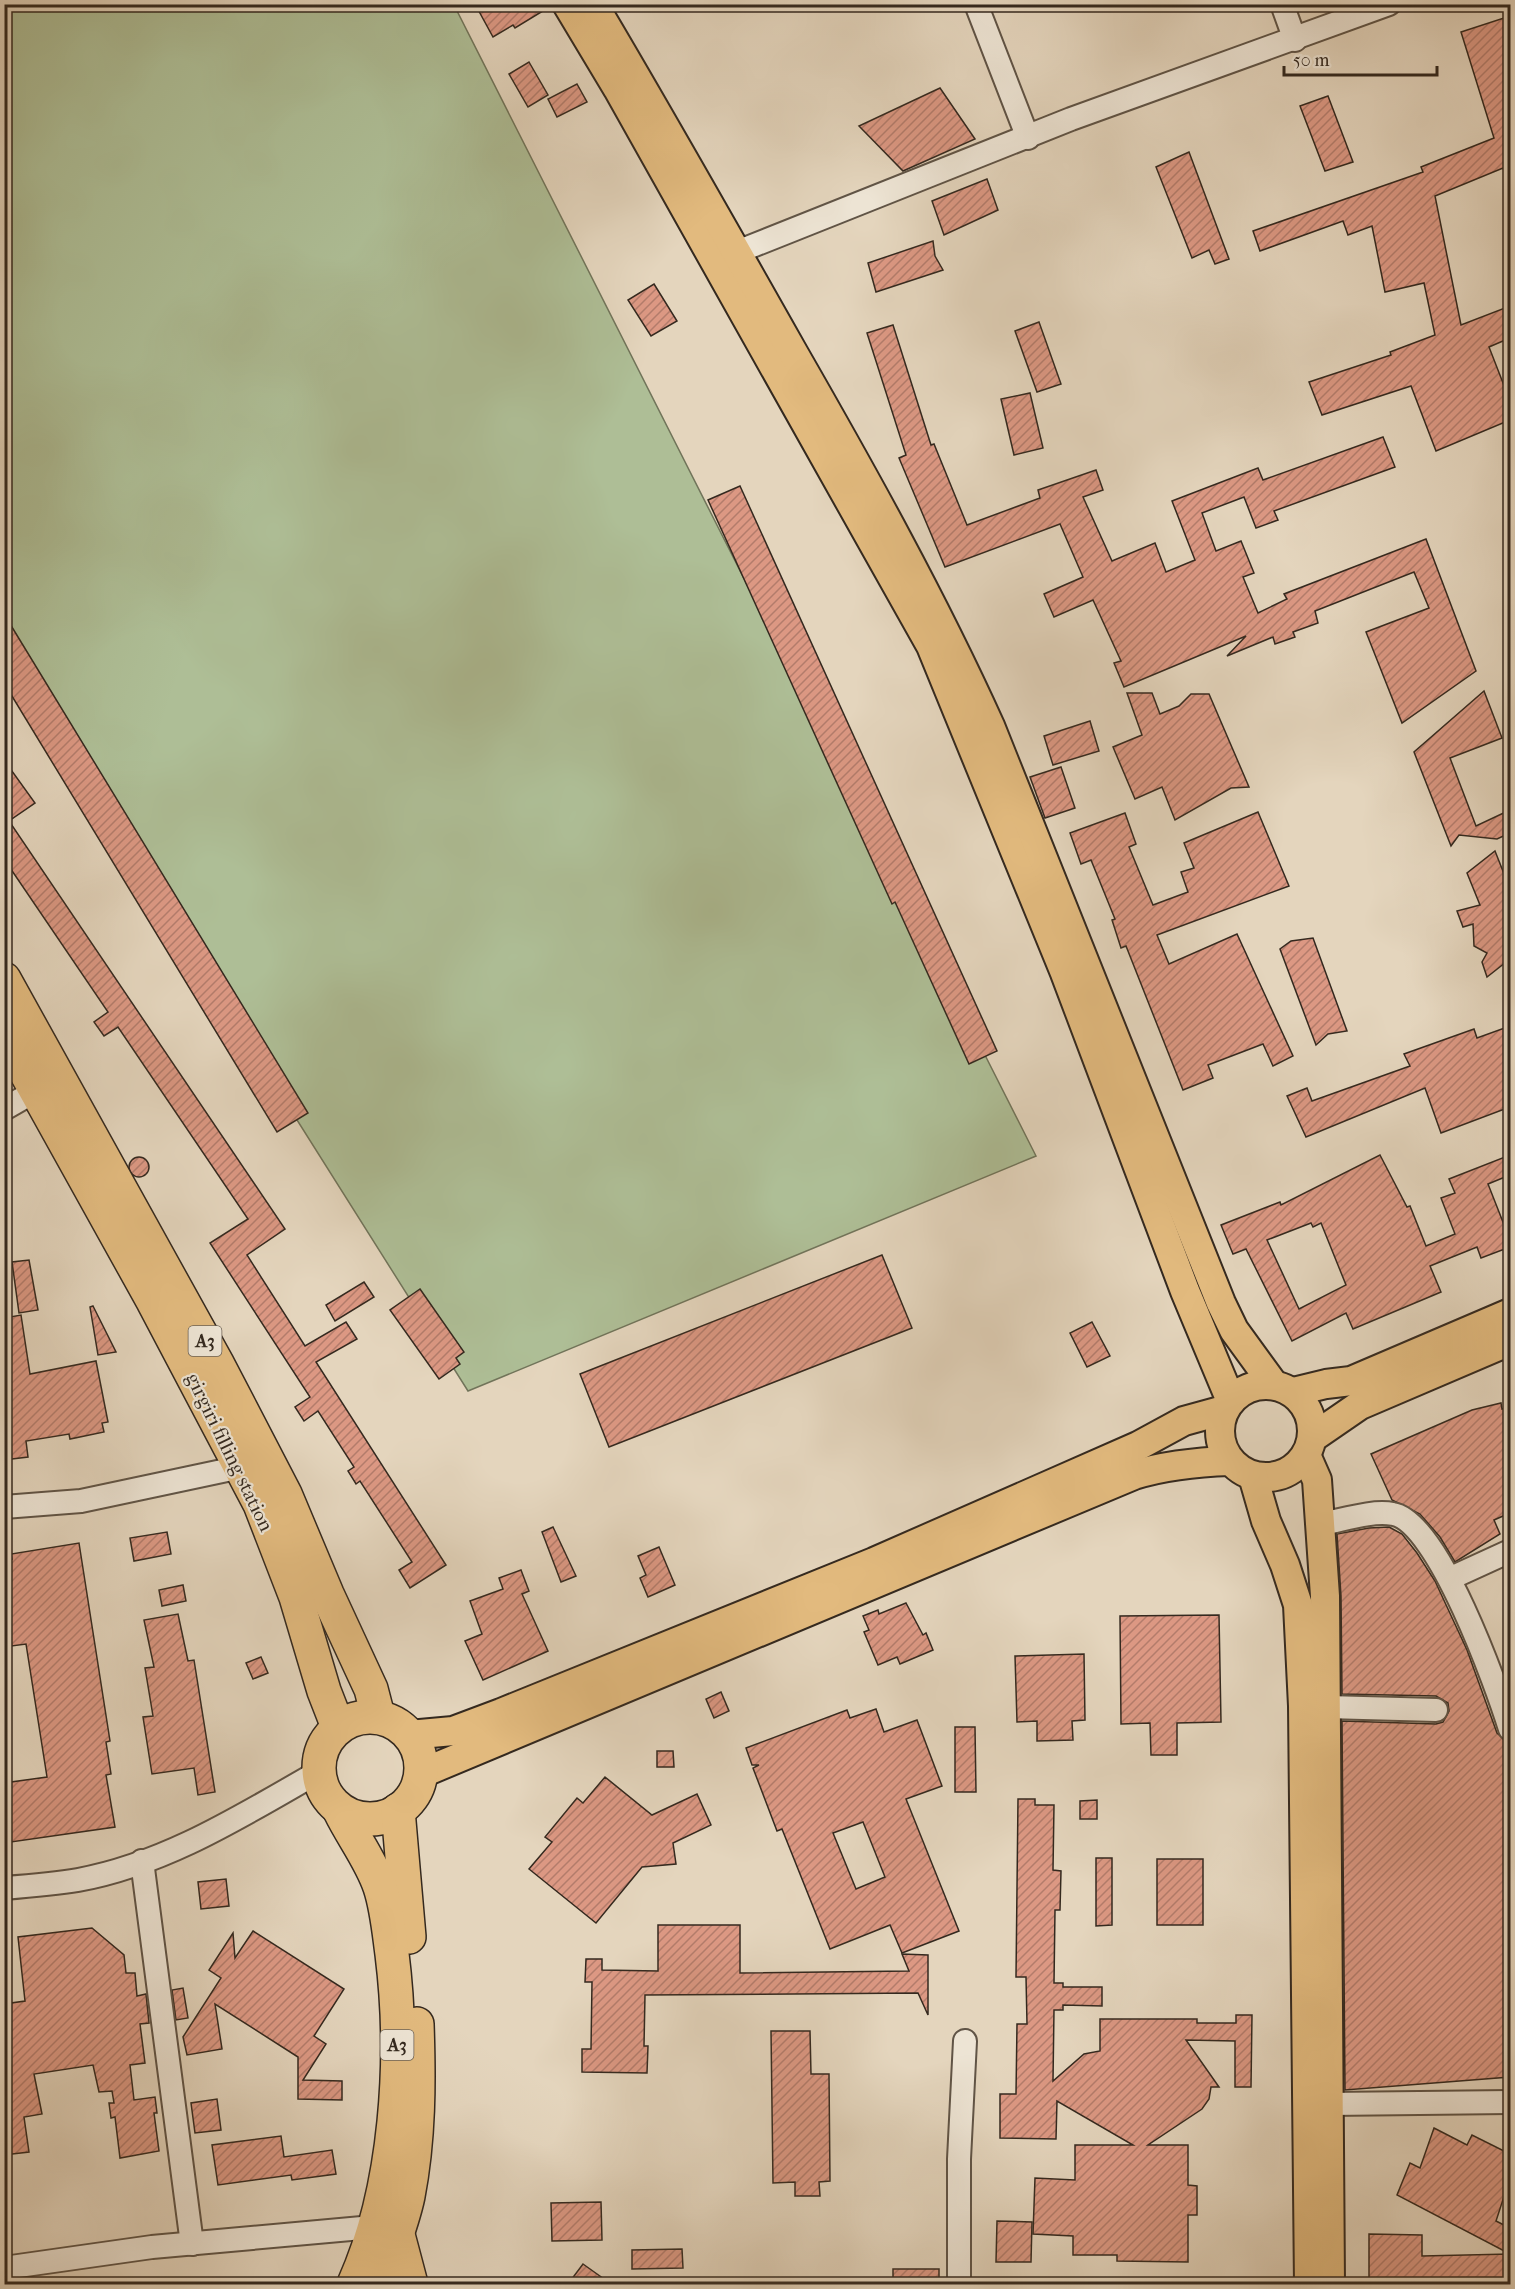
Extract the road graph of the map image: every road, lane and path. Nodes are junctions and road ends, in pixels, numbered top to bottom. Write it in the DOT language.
graph roads {
  1 [pos="567,4"];
  2 [pos="593,4"];
  3 [pos="976,4"];
  4 [pos="1282,4"];
  5 [pos="1389,4"];
  6 [pos="1295,40"];
  7 [pos="1028,138"];
  8 [pos="738,252"];
  9 [pos="4,979"];
  10 [pos="4,1033"];
  11 [pos="37,1090"];
  12 [pos="4,1109"];
  13 [pos="1135,1124"];
  14 [pos="1510,1313"];
  15 [pos="1510,1341"];
  16 [pos="1283,1388"];
  17 [pos="1227,1405"];
  18 [pos="1309,1447"];
  19 [pos="241,1467"];
  20 [pos="1242,1468"];
  21 [pos="4,1507"];
  22 [pos="1321,1524"];
  23 [pos="1510,1551"];
  24 [pos="1451,1578"];
  25 [pos="1327,1707"];
  26 [pos="1436,1710"];
  27 [pos="378,1716"];
  28 [pos="1509,1718"];
  29 [pos="338,1727"];
  30 [pos="409,1735"];
  31 [pos="320,1771"];
  32 [pos="420,1774"];
  33 [pos="340,1810"];
  34 [pos="398,1810"];
  35 [pos="142,1861"];
  36 [pos="4,1888"];
  37 [pos="965,2041"];
  38 [pos="1510,2102"];
  39 [pos="1329,2104"];
  40 [pos="385,2228"];
  41 [pos="192,2244"];
  42 [pos="4,2268"];
  43 [pos="354,2284"];
  44 [pos="380,2284"];
  45 [pos="411,2284"];
  46 [pos="960,2284"];
  47 [pos="1309,2284"];
  48 [pos="1330,2284"];
  1 -- 13 [label="main road"];
  2 -- 8 [label="main road"];
  3 -- 7 [label="street"];
  4 -- 6 [label="street"];
  5 -- 6 [label="street"];
  6 -- 7 [label="street"];
  7 -- 8 [label="street"];
  8 -- 13 [label="main road"];
  9 -- 27 [label="highway, A3"];
  10 -- 11 [label="highway, girgiri filling station / A3"];
  11 -- 12 [label="street"];
  11 -- 19 [label="highway, girgiri filling station / A3"];
  13 -- 16 [label="main road"];
  13 -- 17 [label="main road"];
  14 -- 16 [label="main road"];
  15 -- 18 [label="main road"];
  16 -- 17 [label="main road"];
  16 -- 18 [label="main road"];
  17 -- 20 [label="main road"];
  17 -- 30 [label="main road"];
  18 -- 20 [label="main road"];
  18 -- 22 [label="main road"];
  19 -- 21 [label="street"];
  19 -- 29 [label="highway, girgiri filling station / A3"];
  20 -- 32 [label="main road"];
  20 -- 47 [label="main road"];
  22 -- 24 [label="street"];
  22 -- 25 [label="main road"];
  23 -- 24 [label="street"];
  24 -- 28 [label="street"];
  25 -- 26 [label="street"];
  25 -- 39 [label="main road"];
  27 -- 29 [label="highway"];
  27 -- 30 [label="highway"];
  29 -- 31 [label="highway"];
  30 -- 32 [label="highway"];
  31 -- 33 [label="highway, A3"];
  31 -- 35 [label="street"];
  32 -- 34 [label="highway"];
  33 -- 34 [label="highway"];
  33 -- 40 [label="highway, A3"];
  34 -- 40 [label="highway, A3"];
  35 -- 36 [label="street"];
  35 -- 41 [label="street"];
  37 -- 46 [label="street"];
  38 -- 39 [label="street"];
  39 -- 48 [label="main road"];
  40 -- 41 [label="street"];
  40 -- 43 [label="highway, A3"];
  40 -- 44 [label="highway, A3"];
  40 -- 45 [label="highway"];
  41 -- 42 [label="street"];
}
